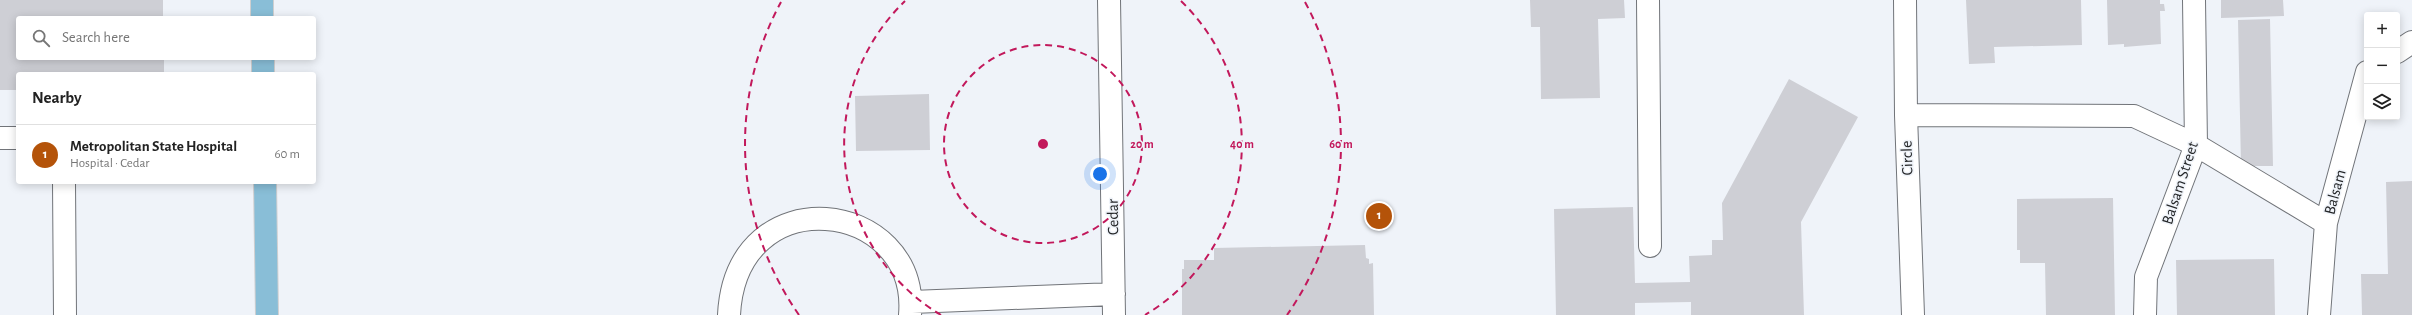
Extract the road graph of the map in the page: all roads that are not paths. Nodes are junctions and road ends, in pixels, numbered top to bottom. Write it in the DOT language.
graph roads {
  1 [pos="262,0"];
  2 [pos="1109,0"];
  3 [pos="1648,0"];
  4 [pos="1905,0"];
  5 [pos="2194,0"];
  6 [pos="262,16"];
  7 [pos="2412,42"];
  8 [pos="2400,50"];
  9 [pos="263,60"];
  10 [pos="263,72"];
  11 [pos="2364,83"];
  12 [pos="1906,115"];
  13 [pos="0,138"];
  14 [pos="16,138"];
  15 [pos="2196,145"];
  16 [pos="64,184"];
  17 [pos="265,184"];
  18 [pos="2326,223"];
  19 [pos="1650,246"];
  20 [pos="1114,304"];
  21 [pos="911,309"];
  22 [pos="65,315"];
  23 [pos="267,315"];
  24 [pos="729,315"];
  25 [pos="1913,315"];
  26 [pos="2145,315"];
  27 [pos="2319,315"];
  1 -- 6 [label="main road"];
  2 -- 20 [label="street, Cedar"];
  3 -- 19 [label="street"];
  4 -- 12 [label="street, Circle"];
  5 -- 15 [label="street, Balsam Street"];
  7 -- 8 [label="street"];
  9 -- 10 [label="main road"];
  11 -- 18 [label="street, Balsam"];
  12 -- 15 [label="street"];
  12 -- 25 [label="street, Circle"];
  13 -- 14 [label="street"];
  15 -- 18 [label="street"];
  15 -- 26 [label="street, Balsam Street"];
  16 -- 22 [label="street"];
  17 -- 23 [label="main road"];
  18 -- 27 [label="street, Balsam"];
  20 -- 21 [label="street"];
  21 -- 24 [label="street"];
}
